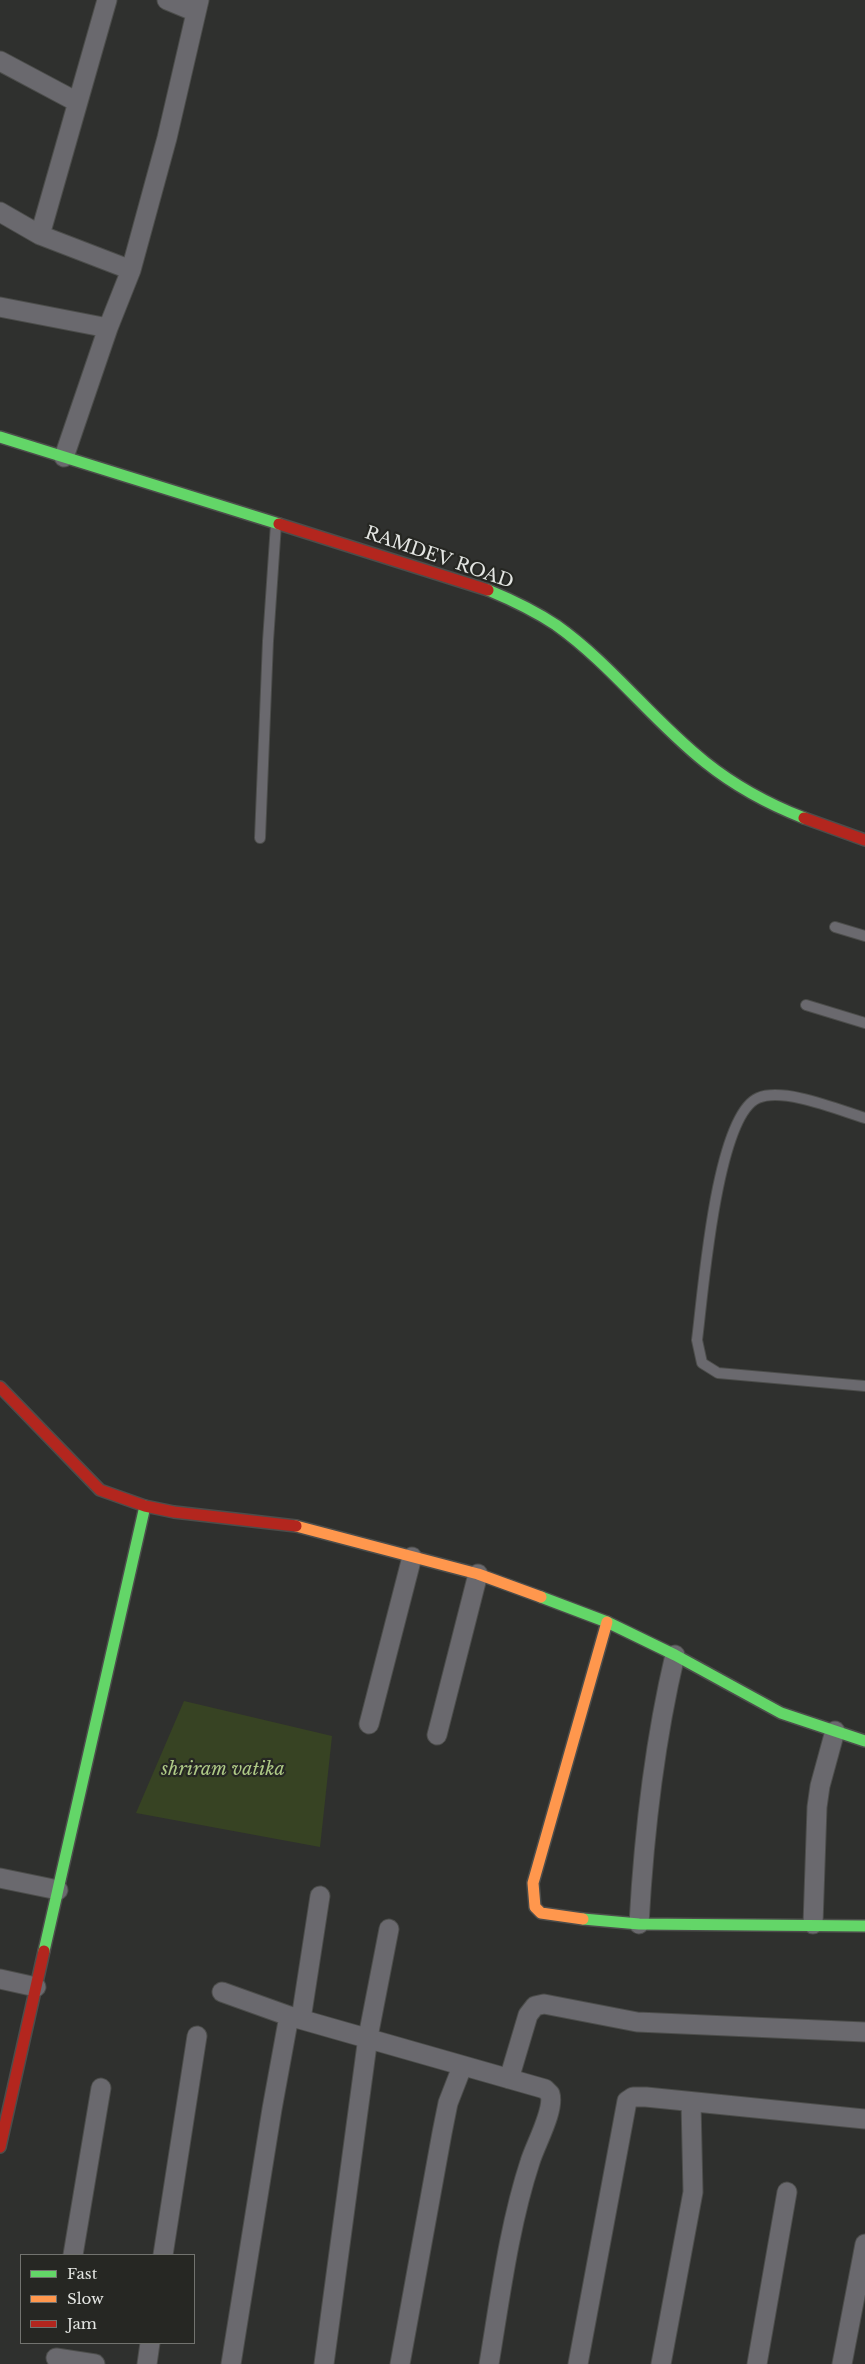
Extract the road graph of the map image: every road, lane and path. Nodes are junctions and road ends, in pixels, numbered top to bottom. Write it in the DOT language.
graph roads {
  1 [pos="107,0"];
  2 [pos="167,0"];
  3 [pos="198,6"];
  4 [pos="0,61"];
  5 [pos="77,102"];
  6 [pos="0,212"];
  7 [pos="40,235"];
  8 [pos="131,270"];
  9 [pos="0,306"];
  10 [pos="108,328"];
  11 [pos="0,437"];
  12 [pos="64,457"];
  13 [pos="276,523"];
  14 [pos="260,838"];
  15 [pos="865,840"];
  16 [pos="835,926"];
  17 [pos="865,936"];
  18 [pos="806,1005"];
  19 [pos="865,1024"];
  20 [pos="865,1118"];
  21 [pos="865,1386"];
  22 [pos="0,1388"];
  23 [pos="145,1506"];
  24 [pos="412,1557"];
  25 [pos="478,1574"];
  26 [pos="607,1622"];
  27 [pos="675,1655"];
  28 [pos="369,1724"];
  29 [pos="834,1731"];
  30 [pos="438,1735"];
  31 [pos="865,1741"];
  32 [pos="0,1878"];
  33 [pos="58,1890"];
  34 [pos="320,1896"];
  35 [pos="638,1924"];
  36 [pos="814,1924"];
  37 [pos="865,1926"];
  38 [pos="389,1929"];
  39 [pos="0,1978"];
  40 [pos="36,1987"];
  41 [pos="222,1992"];
  42 [pos="295,2018"];
  43 [pos="865,2032"];
  44 [pos="197,2036"];
  45 [pos="368,2037"];
  46 [pos="462,2067"];
  47 [pos="509,2079"];
  48 [pos="101,2088"];
  49 [pos="691,2102"];
  50 [pos="865,2119"];
  51 [pos="0,2143"];
  52 [pos="787,2192"];
  53 [pos="865,2244"];
  54 [pos="73,2254"];
  55 [pos="164,2254"];
  56 [pos="150,2344"];
  57 [pos="57,2355"];
  58 [pos="95,2364"];
  59 [pos="147,2364"];
  60 [pos="231,2364"];
  61 [pos="324,2364"];
  62 [pos="400,2364"];
  63 [pos="489,2364"];
  64 [pos="578,2364"];
  65 [pos="661,2364"];
  66 [pos="757,2364"];
  67 [pos="842,2364"];
  1 -- 5 [label="street"];
  2 -- 3 [label="street"];
  3 -- 8 [label="street"];
  4 -- 5 [label="street"];
  5 -- 7 [label="street"];
  6 -- 7 [label="street"];
  7 -- 8 [label="street"];
  8 -- 10 [label="street"];
  9 -- 10 [label="street"];
  10 -- 12 [label="street"];
  11 -- 12 [label="street, RAMDEV ROAD"];
  12 -- 13 [label="street, RAMDEV ROAD"];
  13 -- 14 [label="lane"];
  13 -- 15 [label="street, RAMDEV ROAD"];
  16 -- 17 [label="lane"];
  18 -- 19 [label="lane"];
  20 -- 21 [label="lane"];
  22 -- 23 [label="street"];
  23 -- 24 [label="street"];
  23 -- 33 [label="street"];
  24 -- 25 [label="street"];
  24 -- 28 [label="street"];
  25 -- 26 [label="street"];
  25 -- 30 [label="street"];
  26 -- 27 [label="street"];
  26 -- 35 [label="street"];
  27 -- 29 [label="street"];
  27 -- 35 [label="street"];
  29 -- 31 [label="street"];
  29 -- 36 [label="street"];
  32 -- 33 [label="street"];
  33 -- 40 [label="street"];
  34 -- 42 [label="street"];
  35 -- 36 [label="street"];
  36 -- 37 [label="street"];
  38 -- 45 [label="street"];
  39 -- 40 [label="street"];
  40 -- 51 [label="street"];
  41 -- 42 [label="street"];
  42 -- 45 [label="street"];
  42 -- 60 [label="street"];
  43 -- 47 [label="street"];
  44 -- 55 [label="street"];
  45 -- 46 [label="street"];
  45 -- 61 [label="street"];
  46 -- 47 [label="street"];
  46 -- 62 [label="street"];
  47 -- 63 [label="street"];
  48 -- 54 [label="street"];
  49 -- 50 [label="street"];
  49 -- 64 [label="street"];
  49 -- 65 [label="street"];
  52 -- 66 [label="street"];
  53 -- 67 [label="street"];
  56 -- 59 [label="street"];
  57 -- 58 [label="street"];
}
